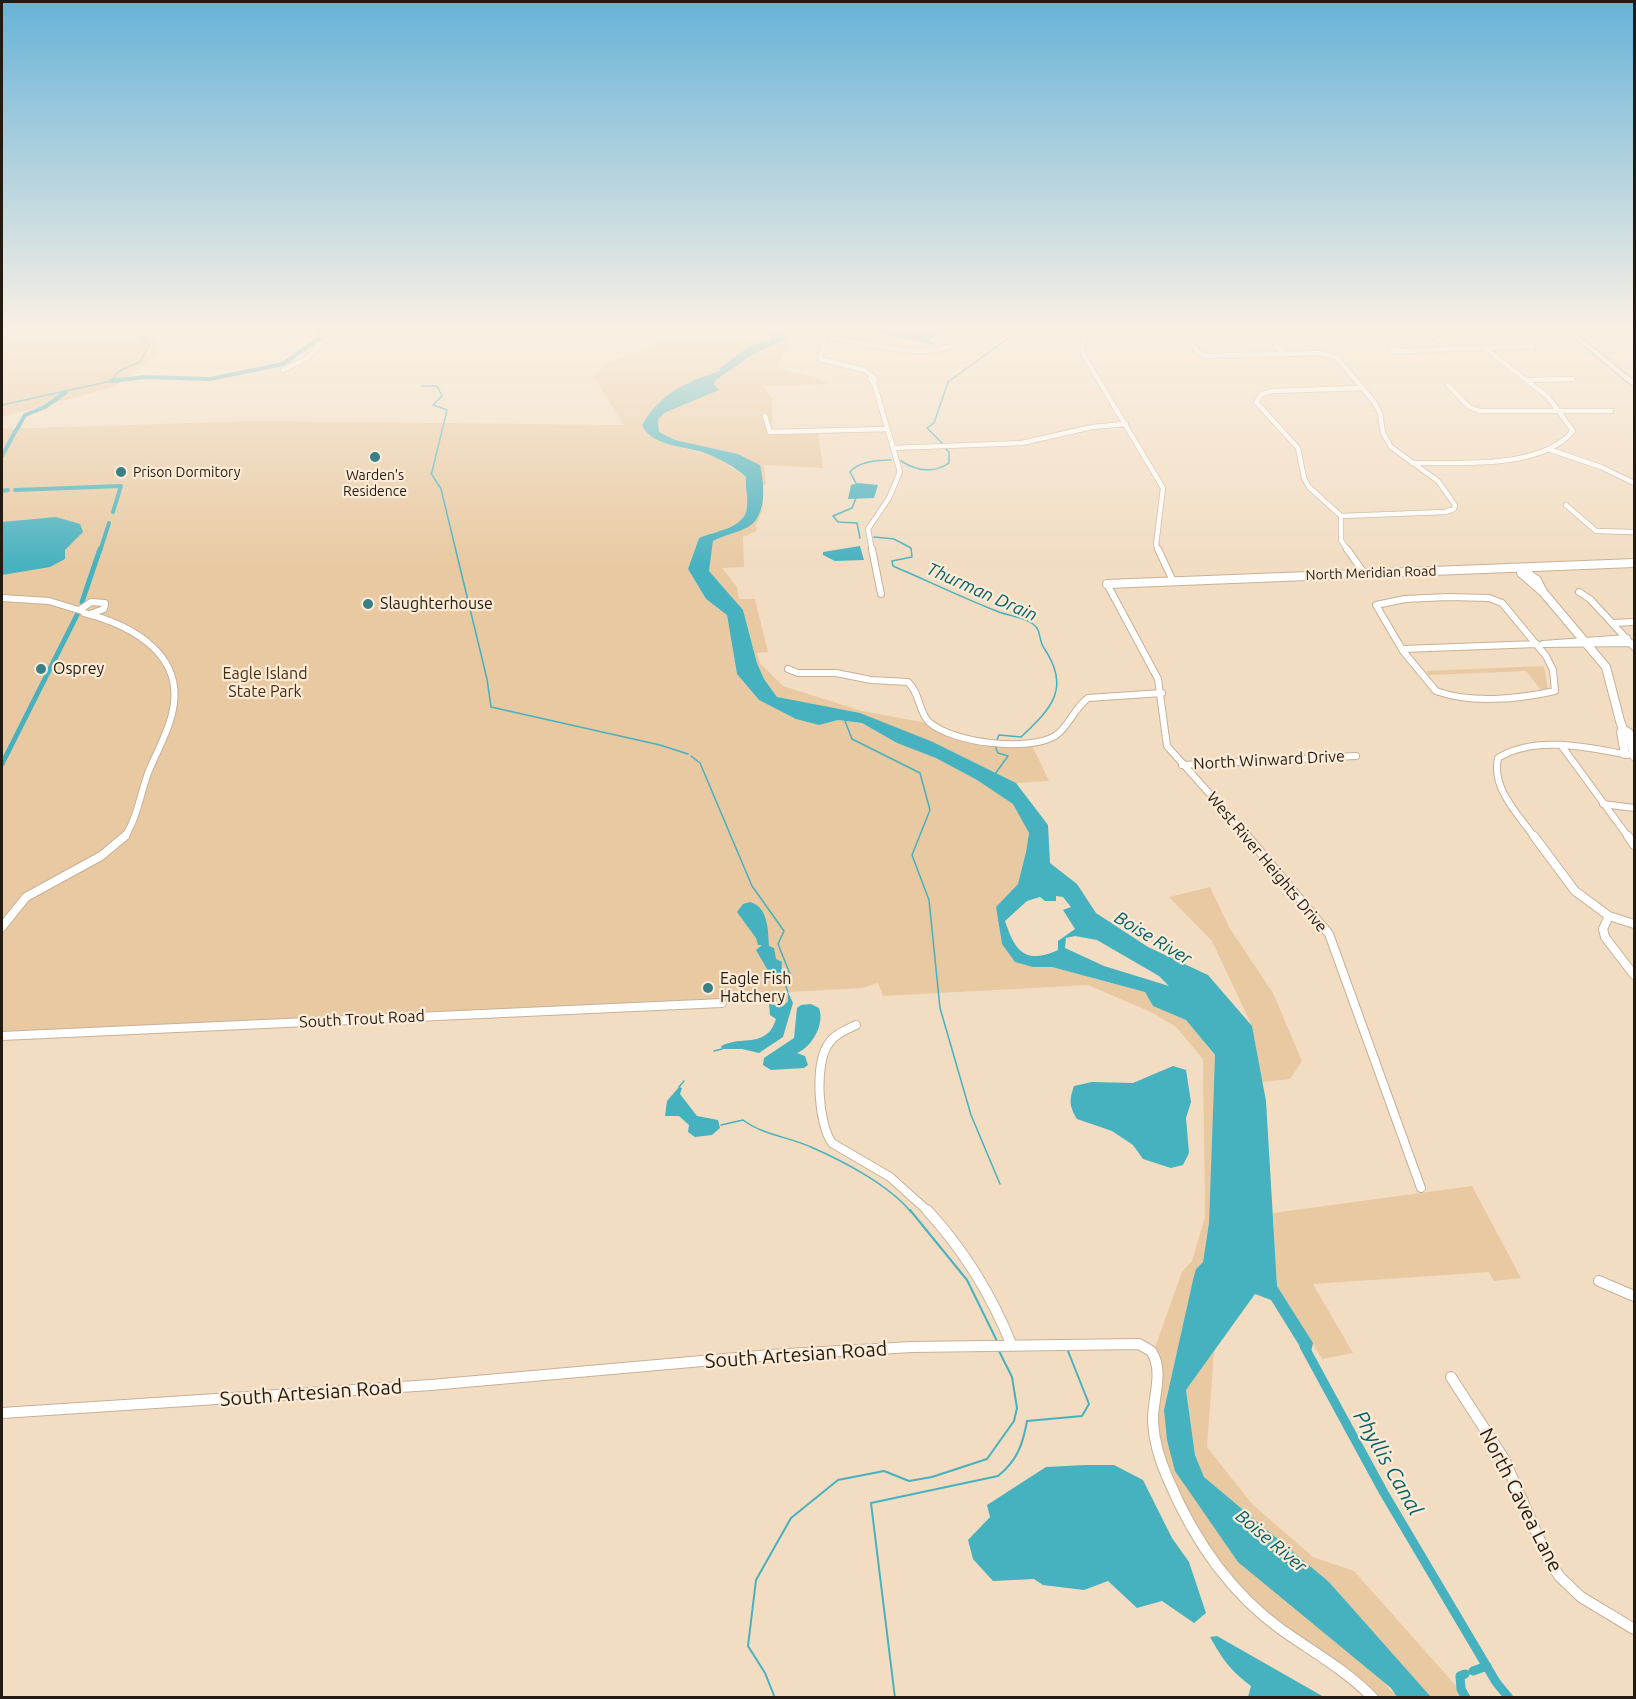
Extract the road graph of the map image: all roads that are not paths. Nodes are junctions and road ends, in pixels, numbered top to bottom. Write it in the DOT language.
graph roads {
  1 [pos="881,409"];
  2 [pos="1118,409"];
  3 [pos="1261,409"];
  4 [pos="1378,409"];
  5 [pos="1475,409"];
  6 [pos="1559,409"];
  7 [pos="1611,411"];
  8 [pos="1561,412"];
  9 [pos="765,416"];
  10 [pos="1126,424"];
  11 [pos="887,429"];
  12 [pos="893,448"];
  13 [pos="1548,449"];
  14 [pos="1412,463"];
  15 [pos="1635,483"];
  16 [pos="1566,505"];
  17 [pos="1341,516"];
  18 [pos="1635,532"];
  19 [pos="1635,563"];
  20 [pos="1522,569"];
  21 [pos="1364,573"];
  22 [pos="1173,581"];
  23 [pos="1107,584"];
  24 [pos="1579,592"];
  25 [pos="881,594"];
  26 [pos="2,598"];
  27 [pos="86,605"];
  28 [pos="66,606"];
  29 [pos="104,609"];
  30 [pos="82,611"];
  31 [pos="90,614"];
  32 [pos="106,618"];
  33 [pos="1635,622"];
  34 [pos="1613,623"];
  35 [pos="1587,642"];
  36 [pos="1631,643"];
  37 [pos="1536,644"];
  38 [pos="1403,649"];
  39 [pos="788,669"];
  40 [pos="1162,693"];
  41 [pos="1623,729"];
  42 [pos="1561,745"];
  43 [pos="1625,754"];
  44 [pos="1356,756"];
  45 [pos="1635,756"];
  46 [pos="1182,765"];
  47 [pos="1603,804"];
  48 [pos="1635,808"];
  49 [pos="1635,845"];
  50 [pos="1609,915"];
  51 [pos="1635,924"];
  52 [pos="2,927"];
  53 [pos="1635,975"];
  54 [pos="722,1002"];
  55 [pos="856,1025"];
  56 [pos="2,1036"];
  57 [pos="1421,1188"];
  58 [pos="1599,1281"];
  59 [pos="1635,1296"];
  60 [pos="1012,1346"];
  61 [pos="1451,1377"];
  62 [pos="2,1413"];
  63 [pos="1635,1629"];
  64 [pos="1373,1698"];
  1 -- 11 [label="street"];
  2 -- 10 [label="street"];
  3 -- 17 [label="street"];
  4 -- 14 [label="street"];
  5 -- 8 [label="street"];
  6 -- 8 [label="street"];
  7 -- 8 [label="street"];
  8 -- 13 [label="street"];
  9 -- 11 [label="street"];
  10 -- 12 [label="street"];
  10 -- 22 [label="street"];
  11 -- 12 [label="street"];
  12 -- 25 [label="street"];
  13 -- 14 [label="street"];
  13 -- 15 [label="street"];
  14 -- 17 [label="street"];
  16 -- 18 [label="street"];
  17 -- 21 [label="street"];
  19 -- 20 [label="street, North Meridian Road"];
  20 -- 21 [label="street, North Meridian Road"];
  20 -- 35 [label="street"];
  21 -- 22 [label="street, North Meridian Road"];
  22 -- 23 [label="street, North Meridian Road"];
  23 -- 40 [label="street, West River Heights Drive"];
  24 -- 34 [label="street"];
  26 -- 28 [label="street"];
  27 -- 28 [label="street"];
  27 -- 29 [label="street"];
  27 -- 30 [label="street"];
  28 -- 30 [label="street"];
  29 -- 31 [label="street"];
  29 -- 32 [label="street"];
  30 -- 31 [label="street"];
  31 -- 32 [label="street"];
  32 -- 52 [label="street"];
  33 -- 34 [label="street"];
  34 -- 36 [label="street"];
  35 -- 36 [label="street"];
  35 -- 37 [label="street"];
  35 -- 41 [label="street"];
  37 -- 38 [label="street"];
  37 -- 38 [label="street"];
  37 -- 38 [label="street"];
  39 -- 40 [label="street"];
  40 -- 46 [label="street, West River Heights Drive"];
  41 -- 43 [label="street"];
  41 -- 45 [label="street"];
  42 -- 43 [label="street"];
  42 -- 47 [label="street"];
  42 -- 50 [label="street"];
  43 -- 45 [label="street"];
  44 -- 46 [label="street, North Winward Drive"];
  46 -- 57 [label="street, West River Heights Drive"];
  47 -- 48 [label="street"];
  47 -- 49 [label="street"];
  50 -- 51 [label="street"];
  50 -- 53 [label="street"];
  54 -- 56 [label="street, South Trout Road"];
  55 -- 60 [label="street"];
  58 -- 59 [label="street"];
  60 -- 62 [label="street, South Artesian Road"];
  60 -- 64 [label="street, South Artesian Road"];
  61 -- 63 [label="street, North Cavea Lane"];
}
